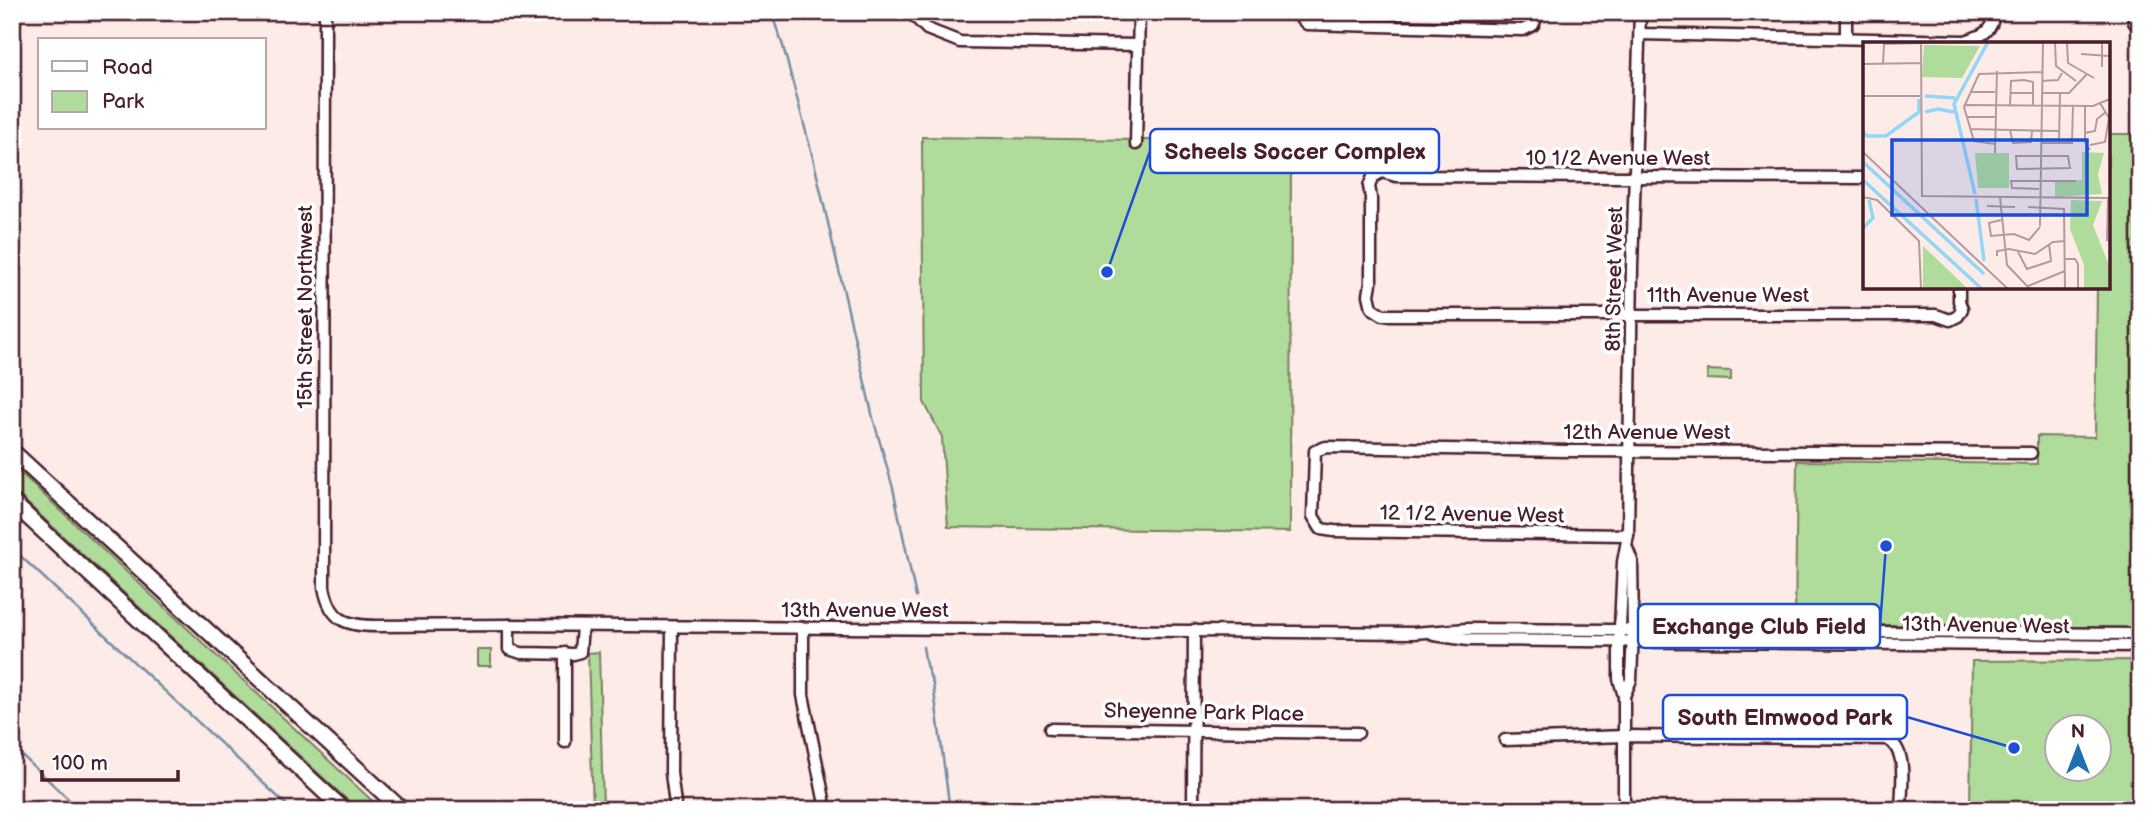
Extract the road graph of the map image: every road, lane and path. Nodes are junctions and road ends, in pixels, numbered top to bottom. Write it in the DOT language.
graph roads {
  1 [pos="325,12"];
  2 [pos="910,12"];
  3 [pos="1139,12"];
  4 [pos="1539,12"];
  5 [pos="1640,12"];
  6 [pos="1846,12"];
  7 [pos="1994,12"];
  8 [pos="2134,12"];
  9 [pos="1296,15"];
  10 [pos="2140,29"];
  11 [pos="1640,34"];
  12 [pos="1846,37"];
  13 [pos="1138,45"];
  14 [pos="1136,144"];
  15 [pos="1635,177"];
  16 [pos="1863,178"];
  17 [pos="1959,289"];
  18 [pos="1372,308"];
  19 [pos="1632,313"];
  20 [pos="12,451"];
  21 [pos="1629,451"];
  22 [pos="2031,453"];
  23 [pos="12,502"];
  24 [pos="1318,524"];
  25 [pos="1628,535"];
  26 [pos="1627,547"];
  27 [pos="327,601"];
  28 [pos="509,625"];
  29 [pos="582,627"];
  30 [pos="672,628"];
  31 [pos="803,629"];
  32 [pos="1194,630"];
  33 [pos="2140,634"];
  34 [pos="1619,635"];
  35 [pos="1633,635"];
  36 [pos="2140,646"];
  37 [pos="565,653"];
  38 [pos="1624,696"];
  39 [pos="1050,729"];
  40 [pos="1193,731"];
  41 [pos="1358,733"];
  42 [pos="1625,736"];
  43 [pos="1505,740"];
  44 [pos="565,742"];
  45 [pos="824,799"];
  46 [pos="675,804"];
  47 [pos="344,810"];
  48 [pos="402,810"];
  49 [pos="1193,810"];
  50 [pos="1624,810"];
  51 [pos="1901,810"];
  1 -- 27 [label="street, 15th Street Northwest"];
  2 -- 13 [label="street"];
  3 -- 13 [label="street"];
  4 -- 9 [label="street"];
  5 -- 11 [label="street, 8th Street West"];
  6 -- 12 [label="street"];
  7 -- 12 [label="street"];
  8 -- 10 [label="street"];
  11 -- 12 [label="street"];
  11 -- 15 [label="street, 8th Street West"];
  13 -- 14 [label="street"];
  15 -- 16 [label="street, 10 1/2 Avenue West"];
  15 -- 18 [label="street, 10 1/2 Avenue West"];
  15 -- 19 [label="street, 8th Street West"];
  17 -- 19 [label="street, 11th Avenue West"];
  18 -- 19 [label="street, 11th Avenue West"];
  19 -- 21 [label="street, 8th Street West"];
  20 -- 48 [label="highway"];
  21 -- 22 [label="street, 12th Avenue West"];
  21 -- 24 [label="street, 12th Avenue West"];
  21 -- 25 [label="street, 8th Street West"];
  23 -- 47 [label="highway"];
  24 -- 25 [label="street, 12 1/2 Avenue West"];
  25 -- 26 [label="street, 8th Street West"];
  26 -- 34 [label="street, 8th Street West"];
  26 -- 35 [label="street, 8th Street West"];
  27 -- 28 [label="street, 13th Avenue West"];
  28 -- 29 [label="street, 13th Avenue West"];
  28 -- 37 [label="street"];
  29 -- 30 [label="street, 13th Avenue West"];
  29 -- 37 [label="street"];
  30 -- 31 [label="street, 13th Avenue West"];
  30 -- 46 [label="street"];
  31 -- 32 [label="street, 13th Avenue West"];
  31 -- 45 [label="street"];
  32 -- 34 [label="street, 13th Avenue West"];
  32 -- 40 [label="street"];
  33 -- 35 [label="street, 13th Avenue West"];
  34 -- 35 [label="street, 13th Avenue West"];
  34 -- 38 [label="street, 8th Street West"];
  35 -- 36 [label="street, 13th Avenue West"];
  35 -- 38 [label="street, 8th Street West"];
  37 -- 44 [label="street"];
  38 -- 42 [label="street, 8th Street West"];
  39 -- 40 [label="street, Sheyenne Park Place"];
  40 -- 41 [label="street, Sheyenne Park Place"];
  40 -- 49 [label="street"];
  42 -- 43 [label="street"];
  42 -- 50 [label="street, 8th Street West"];
  42 -- 51 [label="street"];
}
